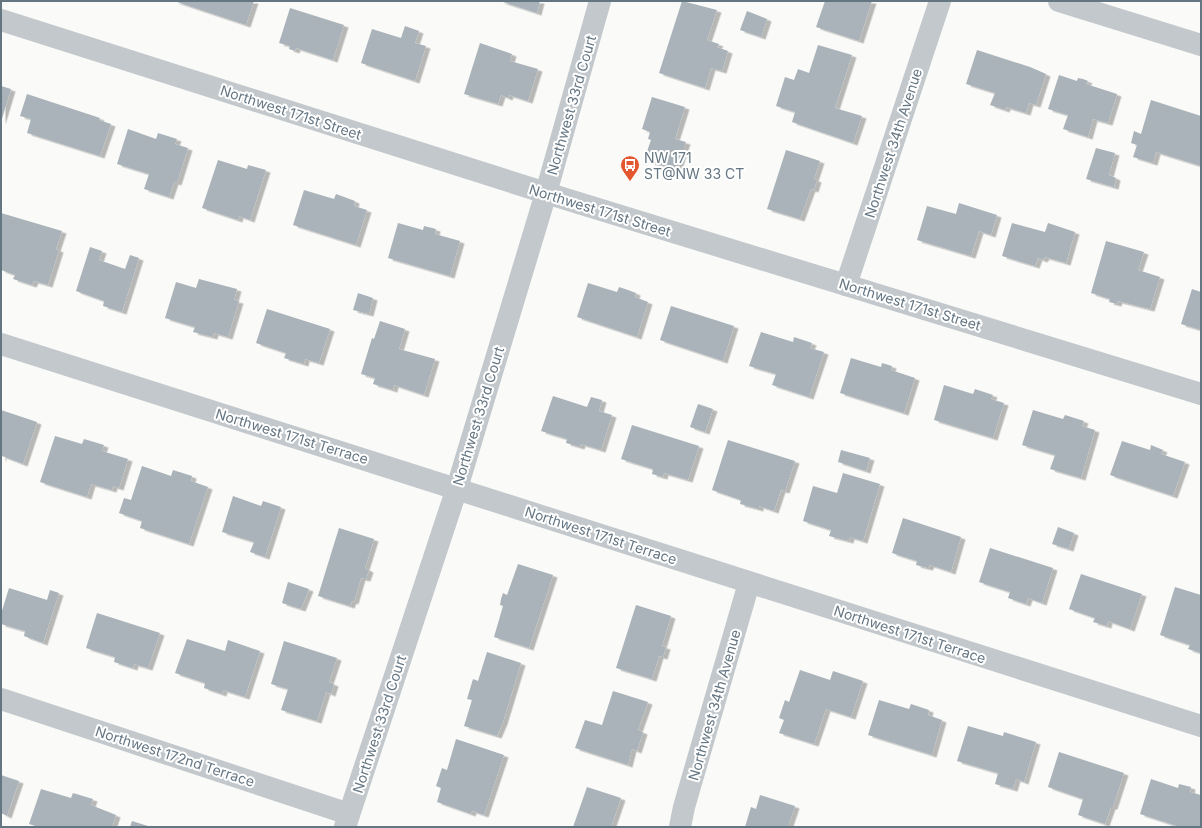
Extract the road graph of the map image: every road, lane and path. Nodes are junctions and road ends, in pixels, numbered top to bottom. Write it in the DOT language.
graph roads {
  1 [pos="600,1"];
  2 [pos="940,1"];
  3 [pos="1059,1"];
  4 [pos="1,20"];
  5 [pos="1201,45"];
  6 [pos="546,193"];
  7 [pos="846,285"];
  8 [pos="1,344"];
  9 [pos="1201,394"];
  10 [pos="456,488"];
  11 [pos="749,583"];
  12 [pos="1,699"];
  13 [pos="1201,726"];
  14 [pos="347,820"];
  15 [pos="680,827"];
  1 -- 6 [label="street, Northwest 33rd Court"];
  2 -- 7 [label="street, Northwest 34th Avenue"];
  3 -- 5 [label="street"];
  4 -- 6 [label="street, Northwest 171st Street"];
  6 -- 7 [label="street, Northwest 171st Street"];
  6 -- 10 [label="street, Northwest 33rd Court"];
  7 -- 9 [label="street, Northwest 171st Street"];
  8 -- 10 [label="street, Northwest 171st Terrace"];
  10 -- 11 [label="street, Northwest 171st Terrace"];
  10 -- 14 [label="street, Northwest 33rd Court"];
  11 -- 13 [label="street, Northwest 171st Terrace"];
  11 -- 15 [label="street, Northwest 34th Avenue"];
  12 -- 14 [label="street, Northwest 172nd Terrace"];
}
